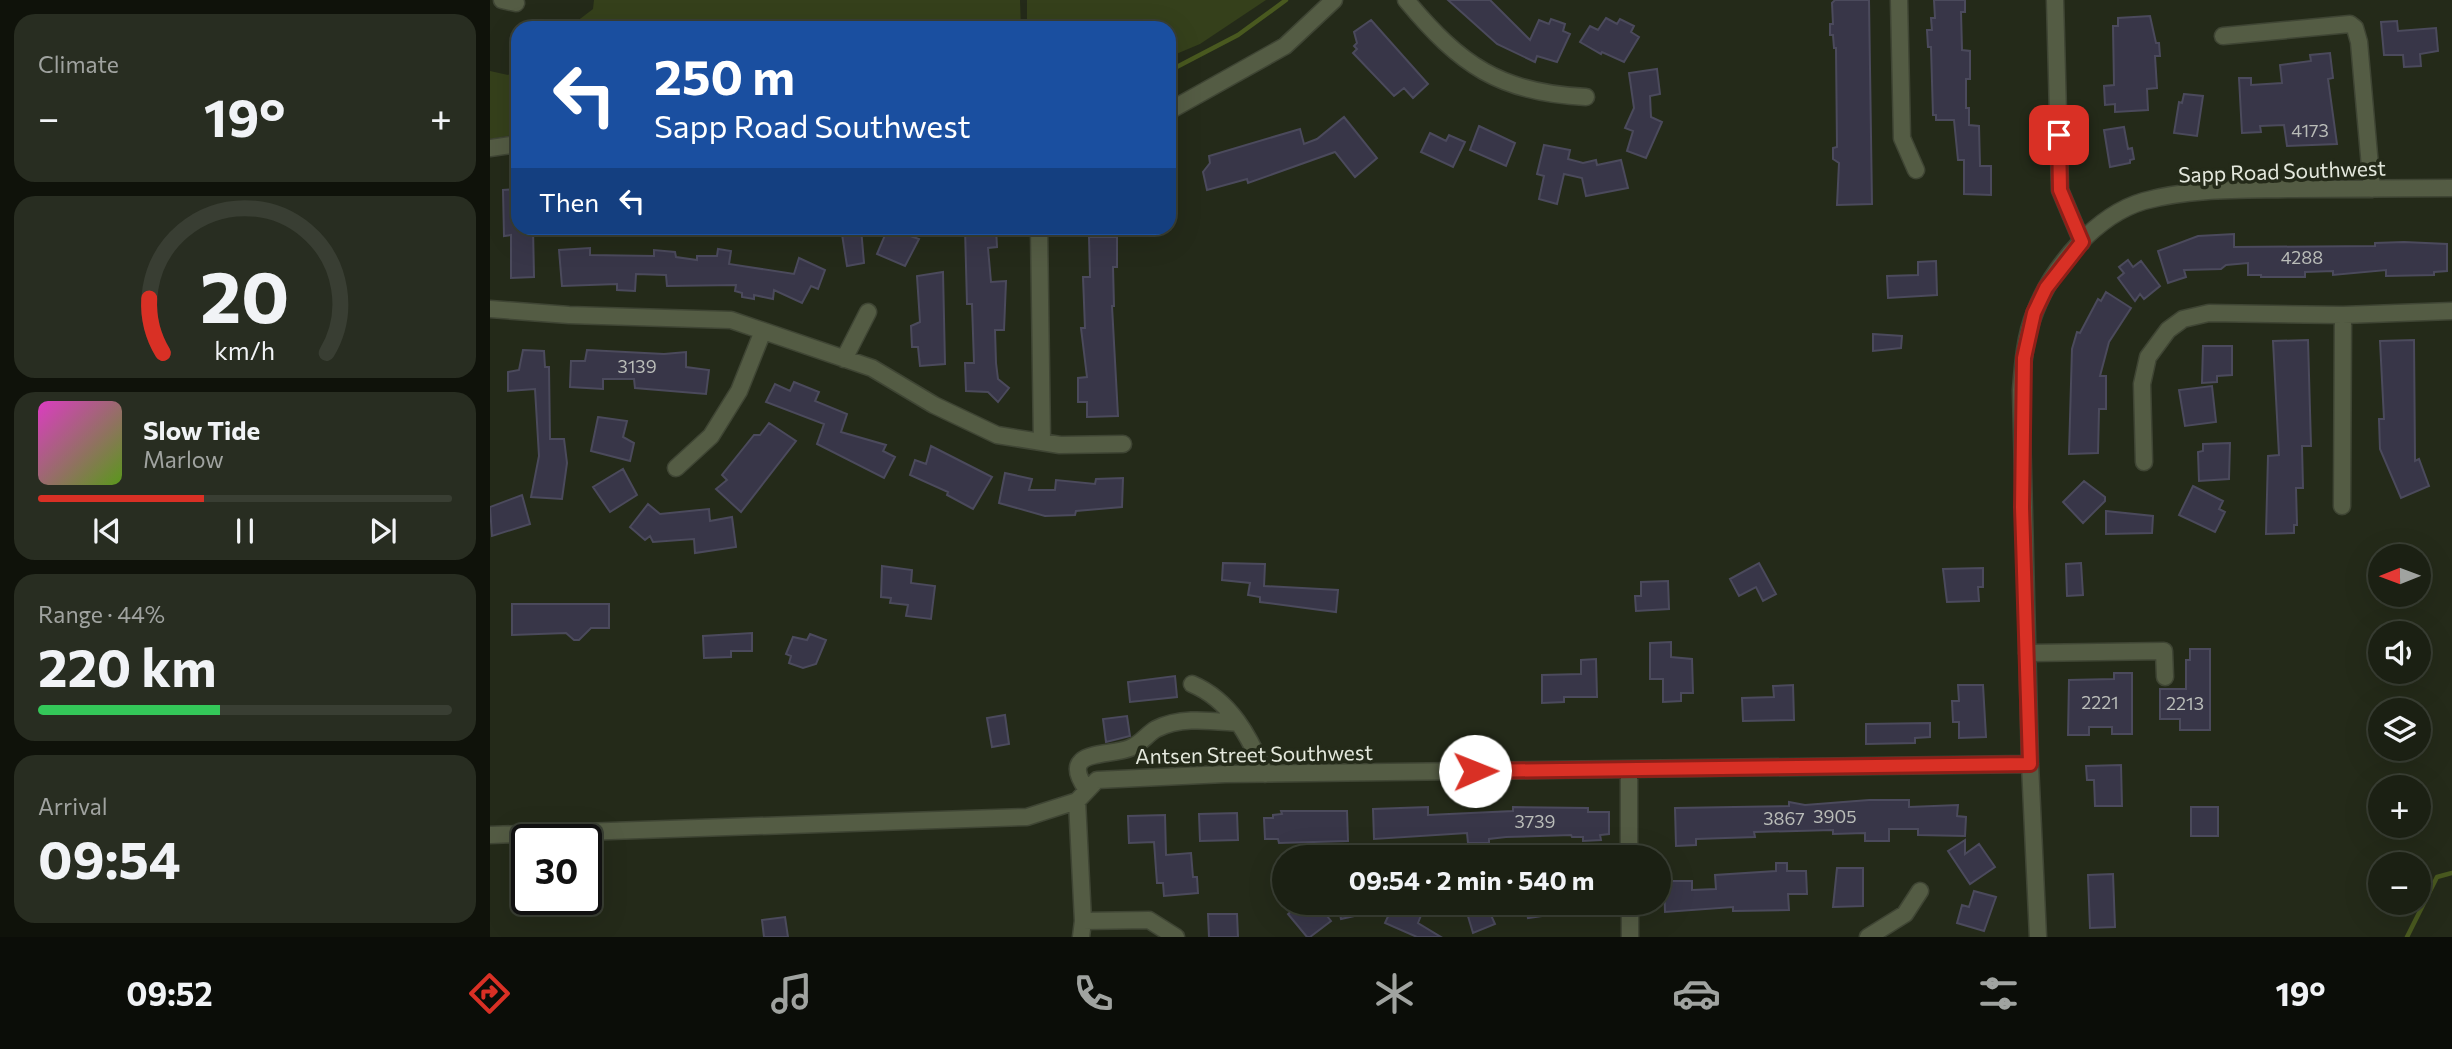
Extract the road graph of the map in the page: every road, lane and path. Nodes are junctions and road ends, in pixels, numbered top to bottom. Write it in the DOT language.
graph roads {
  1 [pos="1334,0"];
  2 [pos="1406,0"];
  3 [pos="1899,0"];
  4 [pos="2055,0"];
  5 [pos="2222,36"];
  6 [pos="1587,97"];
  7 [pos="1176,107"];
  8 [pos="511,145"];
  9 [pos="490,148"];
  10 [pos="1916,170"];
  11 [pos="2452,188"];
  12 [pos="2372,189"];
  13 [pos="1039,235"];
  14 [pos="2082,242"];
  15 [pos="490,309"];
  16 [pos="2452,311"];
  17 [pos="868,312"];
  18 [pos="2343,315"];
  19 [pos="763,331"];
  20 [pos="844,359"];
  21 [pos="1042,442"];
  22 [pos="1123,444"];
  23 [pos="2144,462"];
  24 [pos="676,468"];
  25 [pos="2342,506"];
  26 [pos="2027,653"];
  27 [pos="2165,677"];
  28 [pos="1192,684"];
  29 [pos="1238,723"];
  30 [pos="2030,764"];
  31 [pos="1629,769"];
  32 [pos="1265,774"];
  33 [pos="1082,796"];
  34 [pos="490,835"];
  35 [pos="1629,845"];
  36 [pos="1920,891"];
  37 [pos="1630,915"];
  38 [pos="1082,929"];
  39 [pos="1176,937"];
  40 [pos="1630,937"];
  41 [pos="1868,937"];
  42 [pos="2038,937"];
  1 -- 7 [label="street"];
  2 -- 6 [label="street"];
  3 -- 10 [label="street"];
  4 -- 14 [label="street"];
  5 -- 12 [label="street"];
  8 -- 9 [label="street"];
  11 -- 12 [label="street, Sapp Road Southwest"];
  12 -- 14 [label="street, Sapp Road Southwest"];
  13 -- 21 [label="street"];
  14 -- 26 [label="street, Sapp Road Southwest"];
  15 -- 19 [label="street"];
  16 -- 18 [label="street"];
  17 -- 20 [label="street"];
  18 -- 23 [label="street"];
  18 -- 25 [label="street"];
  19 -- 20 [label="street"];
  19 -- 24 [label="street"];
  20 -- 21 [label="street"];
  21 -- 22 [label="street"];
  26 -- 27 [label="street"];
  26 -- 30 [label="street, Sapp Road Southwest"];
  28 -- 29 [label="street"];
  29 -- 32 [label="street"];
  29 -- 33 [label="street"];
  30 -- 31 [label="street, Antsen Street Southwest"];
  30 -- 42 [label="street, Sapp Road Southwest"];
  31 -- 32 [label="street, Antsen Street Southwest"];
  31 -- 35 [label="street"];
  32 -- 33 [label="street, Antsen Street Southwest"];
  33 -- 34 [label="street, Antsen Street Southwest"];
  33 -- 38 [label="street"];
  36 -- 41 [label="street"];
  37 -- 40 [label="street"];
  38 -- 39 [label="street"];
}
